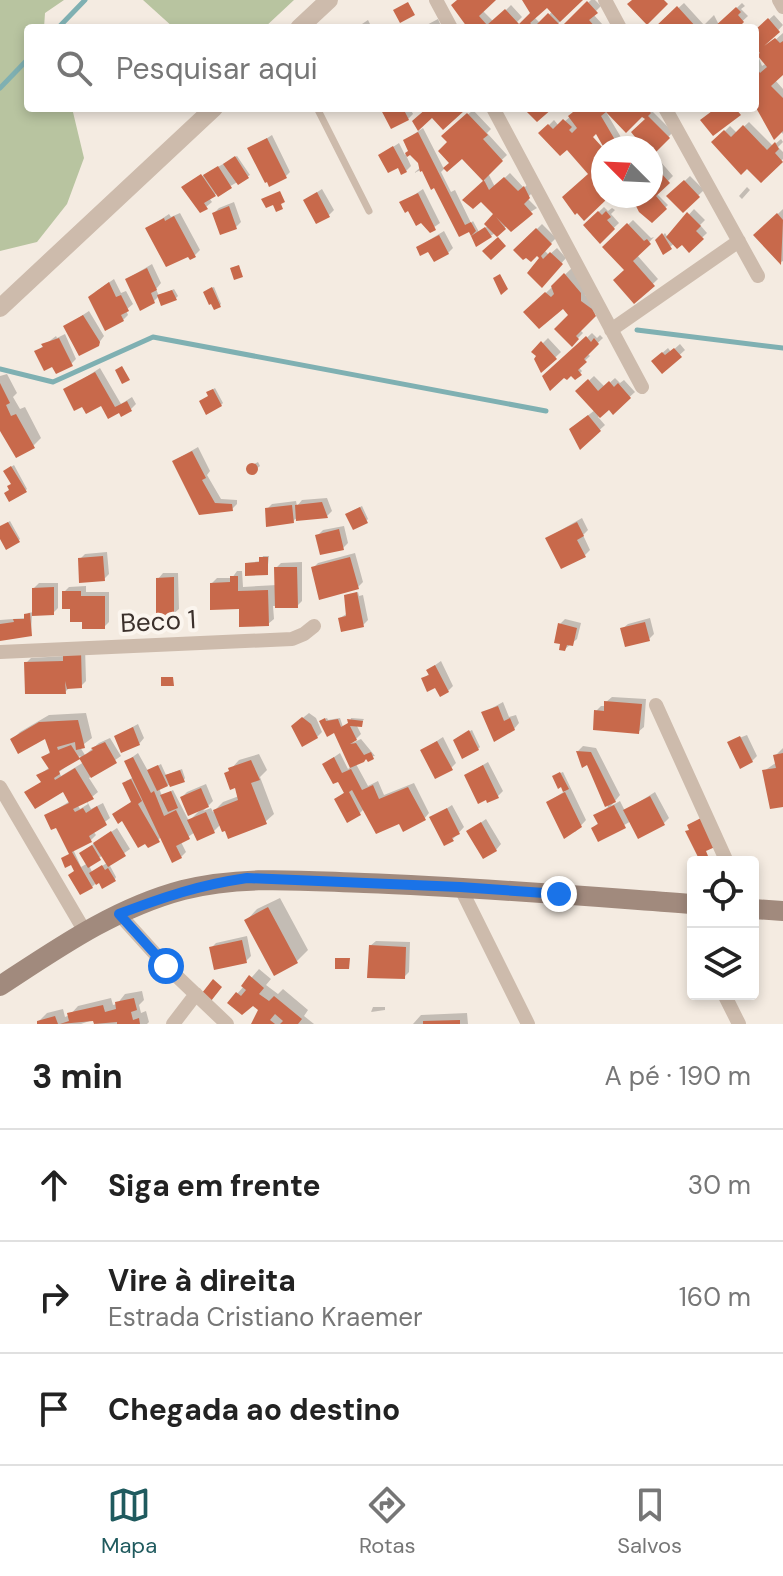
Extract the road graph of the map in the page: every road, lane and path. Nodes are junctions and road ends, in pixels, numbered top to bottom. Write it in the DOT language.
graph roads {
  1 [pos="329,0"];
  2 [pos="436,0"];
  3 [pos="605,0"];
  4 [pos="779,0"];
  5 [pos="783,7"];
  6 [pos="303,24"];
  7 [pos="449,24"];
  8 [pos="618,24"];
  9 [pos="210,112"];
  10 [pos="319,112"];
  11 [pos="495,112"];
  12 [pos="667,112"];
  13 [pos="369,211"];
  14 [pos="739,241"];
  15 [pos="758,276"];
  16 [pos="0,308"];
  17 [pos="611,330"];
  18 [pos="642,387"];
  19 [pos="314,626"];
  20 [pos="0,652"];
  21 [pos="656,705"];
  22 [pos="0,787"];
  23 [pos="724,856"];
  24 [pos="460,887"];
  25 [pos="687,904"];
  26 [pos="759,909"];
  27 [pos="783,911"];
  28 [pos="119,914"];
  29 [pos="84,930"];
  30 [pos="0,986"];
  31 [pos="196,994"];
  32 [pos="727,1000"];
  33 [pos="173,1024"];
  34 [pos="227,1024"];
  35 [pos="528,1024"];
  36 [pos="739,1024"];
  1 -- 6 [label="street"];
  2 -- 7 [label="street"];
  3 -- 8 [label="street"];
  4 -- 5 [label="street"];
  9 -- 16 [label="street"];
  10 -- 13 [label="lane"];
  11 -- 17 [label="street"];
  12 -- 14 [label="street"];
  14 -- 15 [label="street"];
  14 -- 17 [label="street"];
  17 -- 18 [label="street"];
  19 -- 20 [label="street, Beco 1"];
  21 -- 23 [label="street"];
  22 -- 29 [label="street"];
  24 -- 25 [label="main road"];
  24 -- 28 [label="main road"];
  24 -- 35 [label="street"];
  26 -- 27 [label="main road"];
  28 -- 29 [label="main road"];
  28 -- 31 [label="street"];
  29 -- 30 [label="main road"];
  31 -- 33 [label="street"];
  31 -- 34 [label="street"];
  32 -- 36 [label="street"];
}
